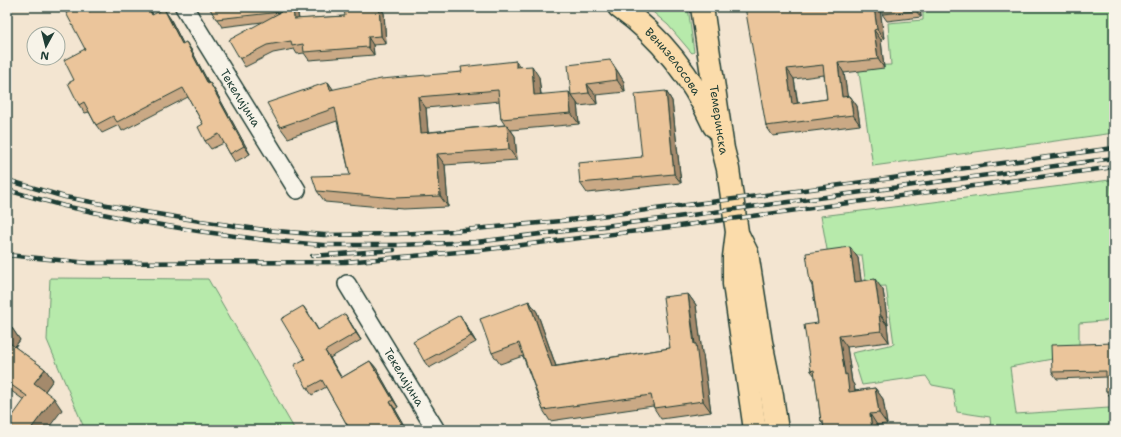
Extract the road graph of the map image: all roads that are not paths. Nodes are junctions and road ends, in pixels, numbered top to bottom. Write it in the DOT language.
graph roads {
  1 [pos="184,7"];
  2 [pos="619,7"];
  3 [pos="702,7"];
  4 [pos="724,149"];
  5 [pos="297,190"];
  6 [pos="737,232"];
  7 [pos="347,284"];
  8 [pos="436,430"];
  9 [pos="755,430"];
  10 [pos="777,430"];
  1 -- 5 [label="street, Текелијина"];
  2 -- 4 [label="main road, Венизелосова"];
  3 -- 4 [label="main road, Темеринска"];
  4 -- 6 [label="main road, Темеринска"];
  6 -- 9 [label="main road, Темеринска"];
  6 -- 10 [label="main road, Темеринска"];
  7 -- 8 [label="street, Текелијина"];
}
